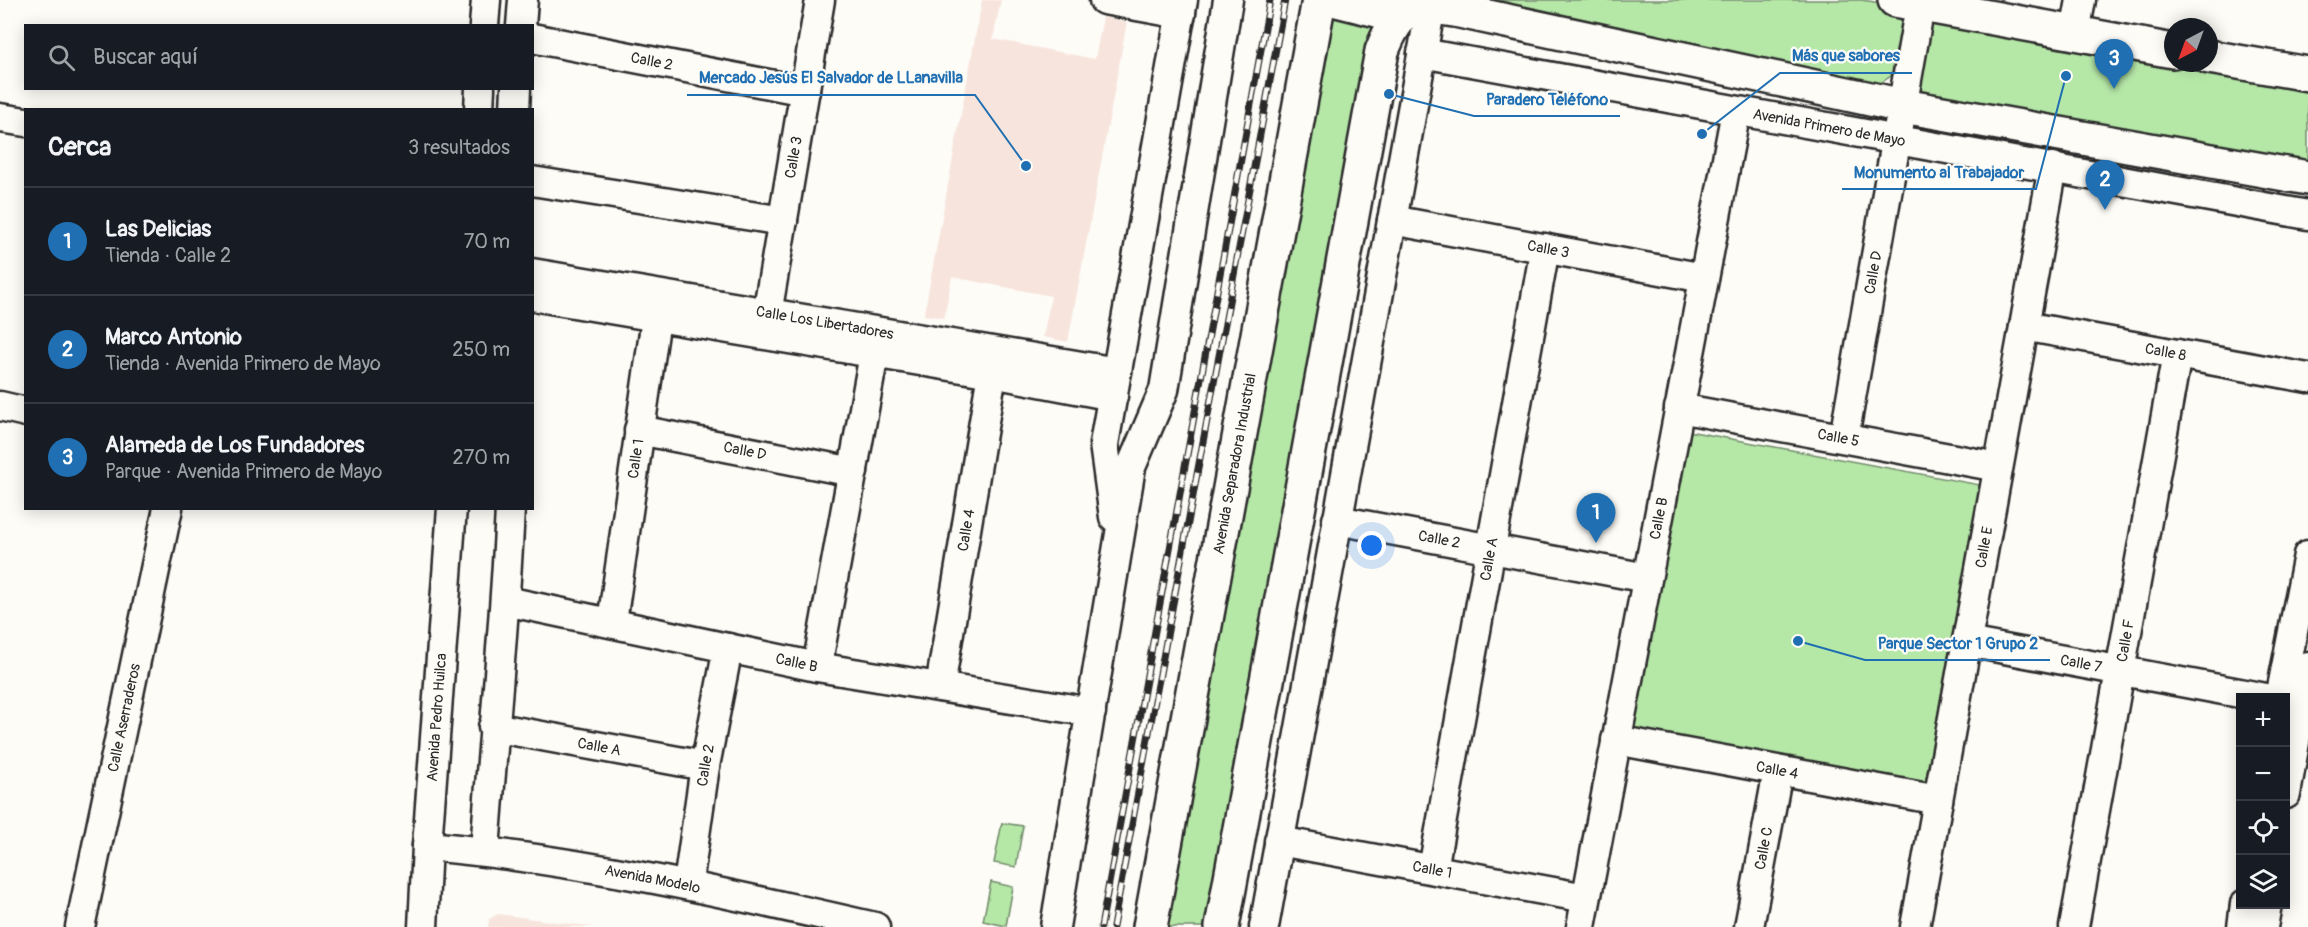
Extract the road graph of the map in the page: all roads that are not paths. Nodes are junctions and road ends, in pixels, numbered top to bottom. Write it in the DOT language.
graph roads {
  1 [pos="486,0"];
  2 [pos="523,0"];
  3 [pos="820,0"];
  4 [pos="1104,0"];
  5 [pos="1320,0"];
  6 [pos="1337,0"];
  7 [pos="2081,0"];
  8 [pos="1912,2"];
  9 [pos="1204,4"];
  10 [pos="1421,8"];
  11 [pos="484,24"];
  12 [pos="521,24"];
  13 [pos="2075,33"];
  14 [pos="534,38"];
  15 [pos="2164,49"];
  16 [pos="1422,53"];
  17 [pos="2218,59"];
  18 [pos="2308,74"];
  19 [pos="480,90"];
  20 [pos="516,90"];
  21 [pos="805,91"];
  22 [pos="1902,106"];
  23 [pos="479,108"];
  24 [pos="515,108"];
  25 [pos="1736,111"];
  26 [pos="0,118"];
  27 [pos="24,122"];
  28 [pos="1897,140"];
  29 [pos="2053,167"];
  30 [pos="2308,178"];
  31 [pos="534,181"];
  32 [pos="2308,215"];
  33 [pos="1392,220"];
  34 [pos="783,221"];
  35 [pos="1545,248"];
  36 [pos="534,274"];
  37 [pos="1704,278"];
  38 [pos="534,296"];
  39 [pos="658,306"];
  40 [pos="767,314"];
  41 [pos="2024,326"];
  42 [pos="874,354"];
  43 [pos="2177,354"];
  44 [pos="992,374"];
  45 [pos="2308,378"];
  46 [pos="1115,384"];
  47 [pos="0,406"];
  48 [pos="1679,408"];
  49 [pos="24,412"];
  50 [pos="639,430"];
  51 [pos="1844,438"];
  52 [pos="1998,467"];
  53 [pos="853,472"];
  54 [pos="168,510"];
  55 [pos="452,510"];
  56 [pos="510,510"];
  57 [pos="1338,520"];
  58 [pos="1118,546"];
  59 [pos="1491,549"];
  60 [pos="2308,555"];
  61 [pos="1647,578"];
  62 [pos="506,602"];
  63 [pos="612,622"];
  64 [pos="1967,642"];
  65 [pos="728,648"];
  66 [pos="817,667"];
  67 [pos="2308,667"];
  68 [pos="2120,670"];
  69 [pos="940,687"];
  70 [pos="2240,693"];
  71 [pos="2297,700"];
  72 [pos="1090,712"];
  73 [pos="493,727"];
  74 [pos="1616,740"];
  75 [pos="2290,760"];
  76 [pos="705,766"];
  77 [pos="1778,771"];
  78 [pos="1938,800"];
  79 [pos="1279,841"];
  80 [pos="427,846"];
  81 [pos="485,851"];
  82 [pos="1433,869"];
  83 [pos="688,884"];
  84 [pos="1586,898"];
  85 [pos="2244,909"];
  86 [pos="2266,909"];
  87 [pos="80,927"];
  88 [pos="423,927"];
  89 [pos="875,927"];
  90 [pos="1055,927"];
  91 [pos="1150,927"];
  92 [pos="1222,927"];
  93 [pos="1264,927"];
  94 [pos="1581,927"];
  95 [pos="1749,927"];
  96 [pos="1915,927"];
  97 [pos="2074,927"];
  98 [pos="2242,927"];
  99 [pos="2263,927"];
  1 -- 11 [label="street"];
  2 -- 12 [label="street"];
  3 -- 21 [label="street, Calle 3"];
  4 -- 9 [label="street"];
  5 -- 91 [label="main road, Avenida Separadora Industrial"];
  6 -- 10 [label="main road"];
  7 -- 13 [label="street"];
  8 -- 13 [label="main road"];
  8 -- 22 [label="street, Calle D"];
  9 -- 46 [label="street"];
  9 -- 58 [label="street"];
  10 -- 16 [label="street"];
  10 -- 22 [label="main road"];
  10 -- 92 [label="main road"];
  13 -- 15 [label="main road"];
  14 -- 21 [label="street, Calle 2"];
  16 -- 25 [label="street, Avenida Primero de Mayo"];
  16 -- 33 [label="street"];
  17 -- 18 [label="main road"];
  19 -- 23 [label="street"];
  20 -- 24 [label="street"];
  21 -- 34 [label="street, Calle 3"];
  22 -- 28 [label="street, Calle D"];
  22 -- 30 [label="main road"];
  25 -- 28 [label="street, Avenida Primero de Mayo"];
  25 -- 37 [label="street, Calle B"];
  26 -- 27 [label="street"];
  28 -- 29 [label="street, Avenida Primero de Mayo"];
  28 -- 51 [label="street, Calle D"];
  29 -- 32 [label="street, Avenida Primero de Mayo"];
  29 -- 41 [label="street, Calle E"];
  31 -- 34 [label="street"];
  33 -- 35 [label="street, Calle 3"];
  33 -- 57 [label="street"];
  34 -- 40 [label="street, Calle 3"];
  35 -- 37 [label="street, Calle 3"];
  35 -- 59 [label="street, Calle A"];
  36 -- 39 [label="street, Calle Los Libertadores"];
  37 -- 48 [label="street, Calle B"];
  38 -- 39 [label="street, Calle Los Libertadores"];
  39 -- 40 [label="street, Calle Los Libertadores"];
  39 -- 42 [label="street, Calle Los Libertadores"];
  39 -- 50 [label="street, Calle 1"];
  40 -- 46 [label="street, Calle Los Libertadores"];
  41 -- 43 [label="street, Calle 8"];
  41 -- 52 [label="street, Calle E"];
  42 -- 44 [label="street, Calle Los Libertadores"];
  42 -- 53 [label="street"];
  43 -- 45 [label="street, Calle 8"];
  43 -- 68 [label="street, Calle F"];
  44 -- 46 [label="street, Calle Los Libertadores"];
  44 -- 69 [label="street, Calle 4"];
  46 -- 58 [label="street"];
  47 -- 49 [label="street"];
  48 -- 51 [label="street, Calle 5"];
  48 -- 61 [label="street, Calle B"];
  50 -- 53 [label="street, Calle D"];
  50 -- 63 [label="street, Calle 1"];
  51 -- 52 [label="street, Calle 5"];
  52 -- 64 [label="street, Calle E"];
  53 -- 66 [label="street"];
  54 -- 87 [label="street, Calle Aserraderos"];
  55 -- 80 [label="street, Avenida Pedro Huilca"];
  56 -- 62 [label="street"];
  57 -- 59 [label="street, Calle 2"];
  57 -- 79 [label="street"];
  58 -- 72 [label="street"];
  59 -- 61 [label="street, Calle 2"];
  59 -- 82 [label="street, Calle A"];
  60 -- 71 [label="street"];
  61 -- 74 [label="street, Calle B"];
  62 -- 63 [label="street, Calle B"];
  62 -- 73 [label="street"];
  63 -- 65 [label="street, Calle B"];
  64 -- 68 [label="street, Calle 7"];
  64 -- 78 [label="street, Calle E"];
  65 -- 66 [label="street, Calle B"];
  65 -- 76 [label="street, Calle 2"];
  66 -- 69 [label="street, Calle B"];
  67 -- 71 [label="street"];
  68 -- 70 [label="street, Calle 7"];
  68 -- 97 [label="street, Calle F"];
  69 -- 72 [label="street, Calle B"];
  71 -- 75 [label="street"];
  72 -- 90 [label="street"];
  73 -- 76 [label="street, Calle A"];
  73 -- 81 [label="street"];
  74 -- 77 [label="street, Calle 4"];
  74 -- 84 [label="street, Calle B"];
  76 -- 83 [label="street, Calle 2"];
  77 -- 78 [label="street, Calle 4"];
  77 -- 95 [label="street, Calle C"];
  78 -- 96 [label="street, Calle E"];
  79 -- 82 [label="street, Calle 1"];
  79 -- 93 [label="street"];
  80 -- 81 [label="street, Avenida Modelo"];
  80 -- 88 [label="street, Avenida Pedro Huilca"];
  81 -- 83 [label="street, Avenida Modelo"];
  82 -- 84 [label="street, Calle 1"];
  83 -- 89 [label="street, Avenida Modelo"];
  84 -- 94 [label="street, Calle B"];
  85 -- 98 [label="street"];
  86 -- 99 [label="street"];
}
